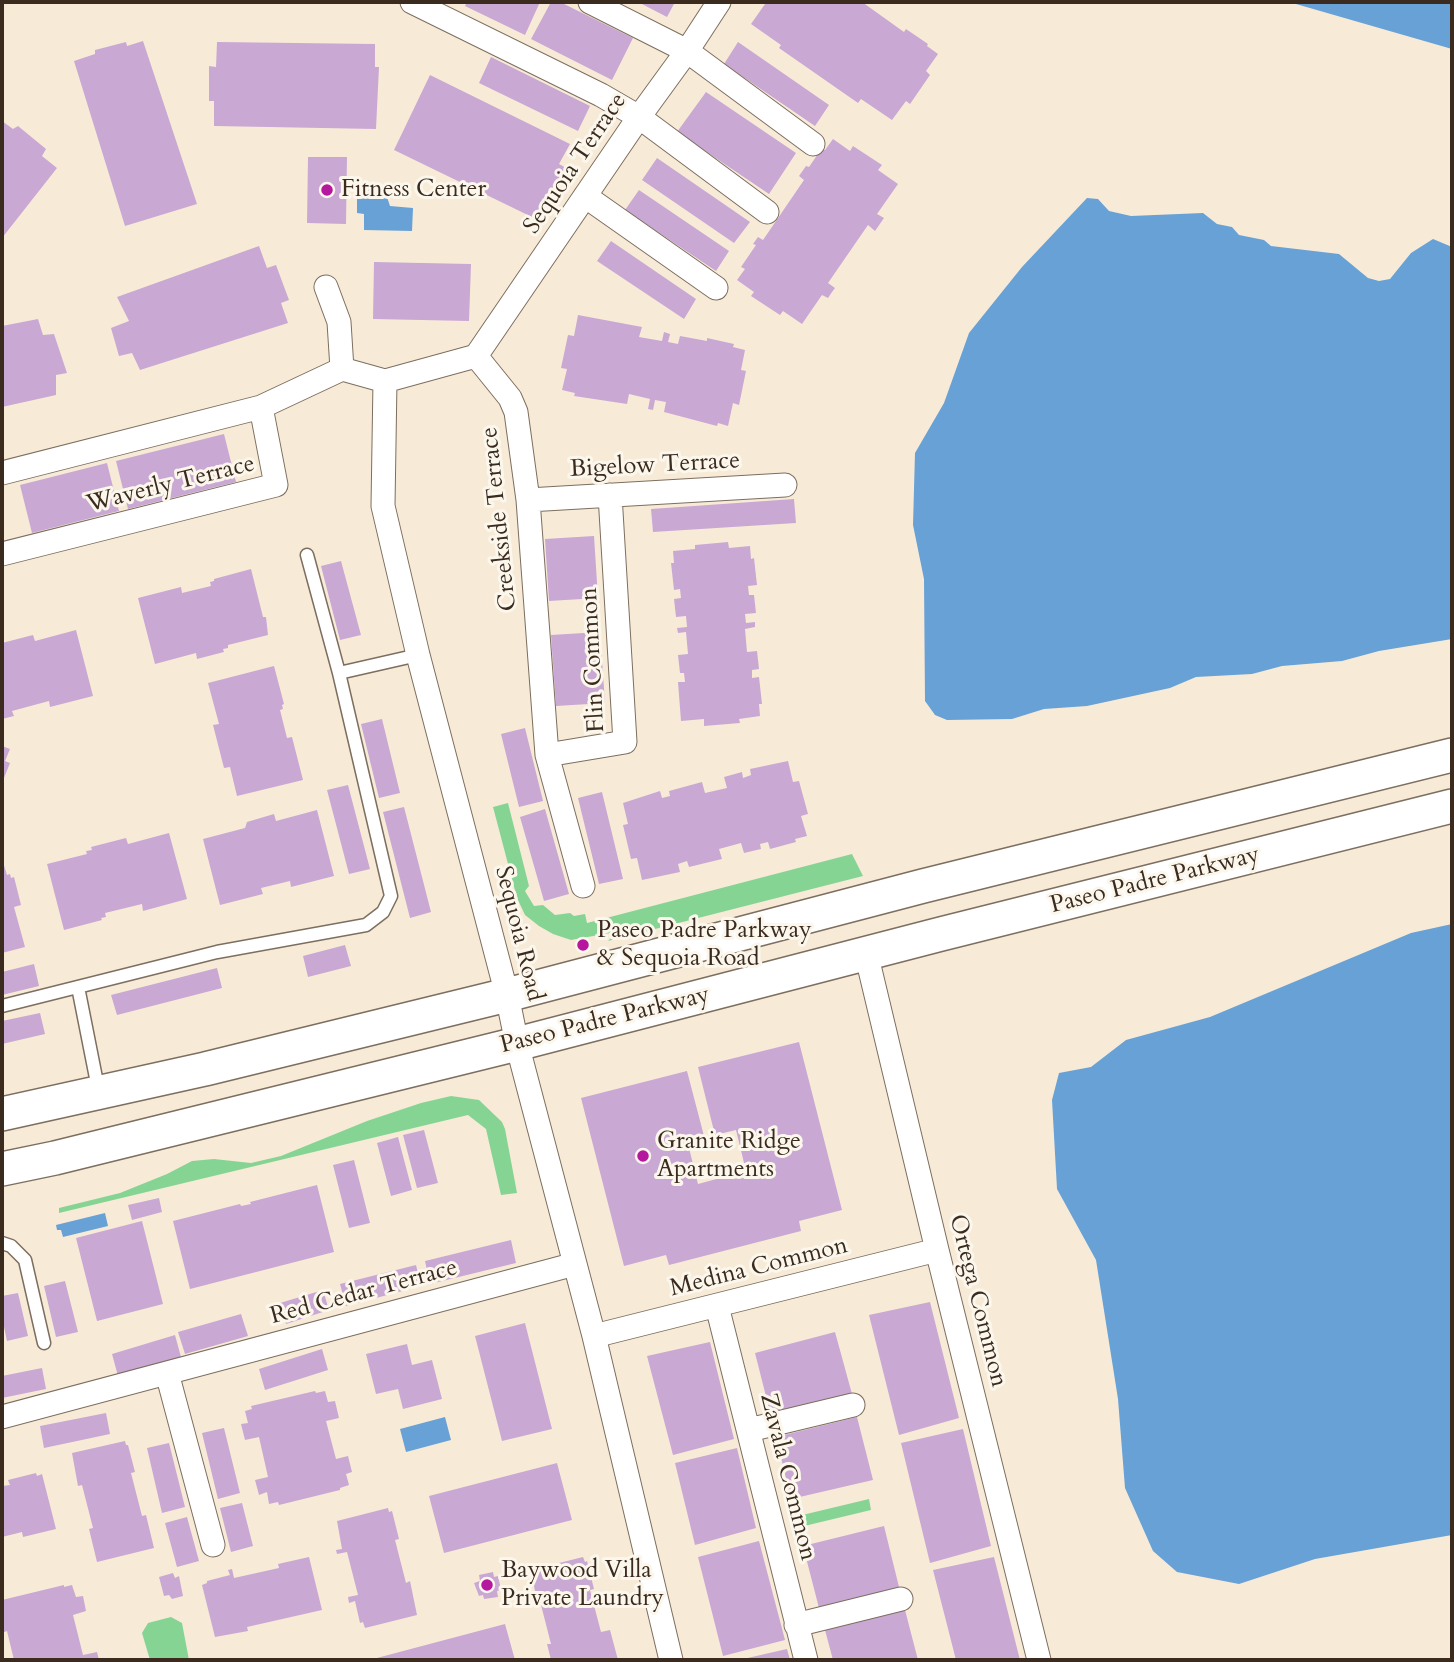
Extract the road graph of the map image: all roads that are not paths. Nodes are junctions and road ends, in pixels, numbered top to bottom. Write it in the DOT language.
graph roads {
  1 [pos="412,2"];
  2 [pos="590,2"];
  3 [pos="719,2"];
  4 [pos="687,51"];
  5 [pos="639,117"];
  6 [pos="813,144"];
  7 [pos="585,196"];
  8 [pos="767,212"];
  9 [pos="326,287"];
  10 [pos="716,288"];
  11 [pos="477,356"];
  12 [pos="342,369"];
  13 [pos="385,381"];
  14 [pos="261,407"];
  15 [pos="2,473"];
  16 [pos="785,485"];
  17 [pos="610,495"];
  18 [pos="527,500"];
  19 [pos="2,554"];
  20 [pos="307,555"];
  21 [pos="418,654"];
  22 [pos="339,673"];
  23 [pos="547,755"];
  24 [pos="1452,755"];
  25 [pos="1452,807"];
  26 [pos="583,886"];
  27 [pos="866,953"];
  28 [pos="78,987"];
  29 [pos="507,995"];
  30 [pos="2,1006"];
  31 [pos="517,1044"];
  32 [pos="99,1093"];
  33 [pos="2,1114"];
  34 [pos="2,1169"];
  35 [pos="2,1243"];
  36 [pos="937,1250"];
  37 [pos="575,1264"];
  38 [pos="718,1306"];
  39 [pos="594,1336"];
  40 [pos="44,1343"];
  41 [pos="167,1373"];
  42 [pos="853,1405"];
  43 [pos="2,1417"];
  44 [pos="749,1430"];
  45 [pos="213,1545"];
  46 [pos="901,1599"];
  47 [pos="796,1625"];
  48 [pos="671,1660"];
  49 [pos="806,1660"];
  50 [pos="1040,1660"];
  1 -- 5 [label="street"];
  2 -- 4 [label="street"];
  3 -- 4 [label="street, Sequoia Terrace"];
  4 -- 5 [label="street, Sequoia Terrace"];
  4 -- 6 [label="street"];
  5 -- 7 [label="street, Sequoia Terrace"];
  5 -- 8 [label="street"];
  7 -- 10 [label="street"];
  7 -- 11 [label="street, Sequoia Terrace"];
  9 -- 12 [label="street"];
  11 -- 13 [label="street"];
  11 -- 18 [label="street, Creekside Terrace"];
  12 -- 13 [label="street"];
  12 -- 14 [label="street"];
  13 -- 21 [label="street, Sequoia Road"];
  14 -- 15 [label="street"];
  14 -- 19 [label="street, Waverly Terrace"];
  16 -- 17 [label="street, Bigelow Terrace"];
  17 -- 18 [label="street, Bigelow Terrace"];
  17 -- 23 [label="street, Flin Common"];
  18 -- 23 [label="street, Creekside Terrace"];
  20 -- 22 [label="lane"];
  21 -- 22 [label="lane"];
  21 -- 29 [label="street, Sequoia Road"];
  22 -- 28 [label="lane"];
  23 -- 26 [label="street, Creekside Terrace"];
  24 -- 29 [label="main road, Paseo Padre Parkway"];
  25 -- 27 [label="main road, Paseo Padre Parkway"];
  27 -- 31 [label="main road, Paseo Padre Parkway"];
  27 -- 36 [label="street, Ortega Common"];
  28 -- 30 [label="lane"];
  28 -- 32 [label="lane"];
  29 -- 31 [label="street, Sequoia Road"];
  29 -- 32 [label="main road, Paseo Padre Parkway"];
  31 -- 34 [label="main road, Paseo Padre Parkway"];
  31 -- 37 [label="street, Sequoia Road"];
  32 -- 33 [label="main road, Paseo Padre Parkway"];
  35 -- 40 [label="lane"];
  36 -- 38 [label="street, Medina Common"];
  36 -- 50 [label="street, Ortega Common"];
  37 -- 39 [label="street, Sequoia Road"];
  37 -- 41 [label="street, Red Cedar Terrace"];
  38 -- 39 [label="street, Medina Common"];
  38 -- 44 [label="street, Zavala Common"];
  39 -- 48 [label="street, Sequoia Road"];
  41 -- 43 [label="street, Red Cedar Terrace"];
  41 -- 45 [label="street"];
  42 -- 44 [label="street"];
  44 -- 47 [label="street, Zavala Common"];
  46 -- 47 [label="street"];
  47 -- 49 [label="street, Zavala Common"];
}
